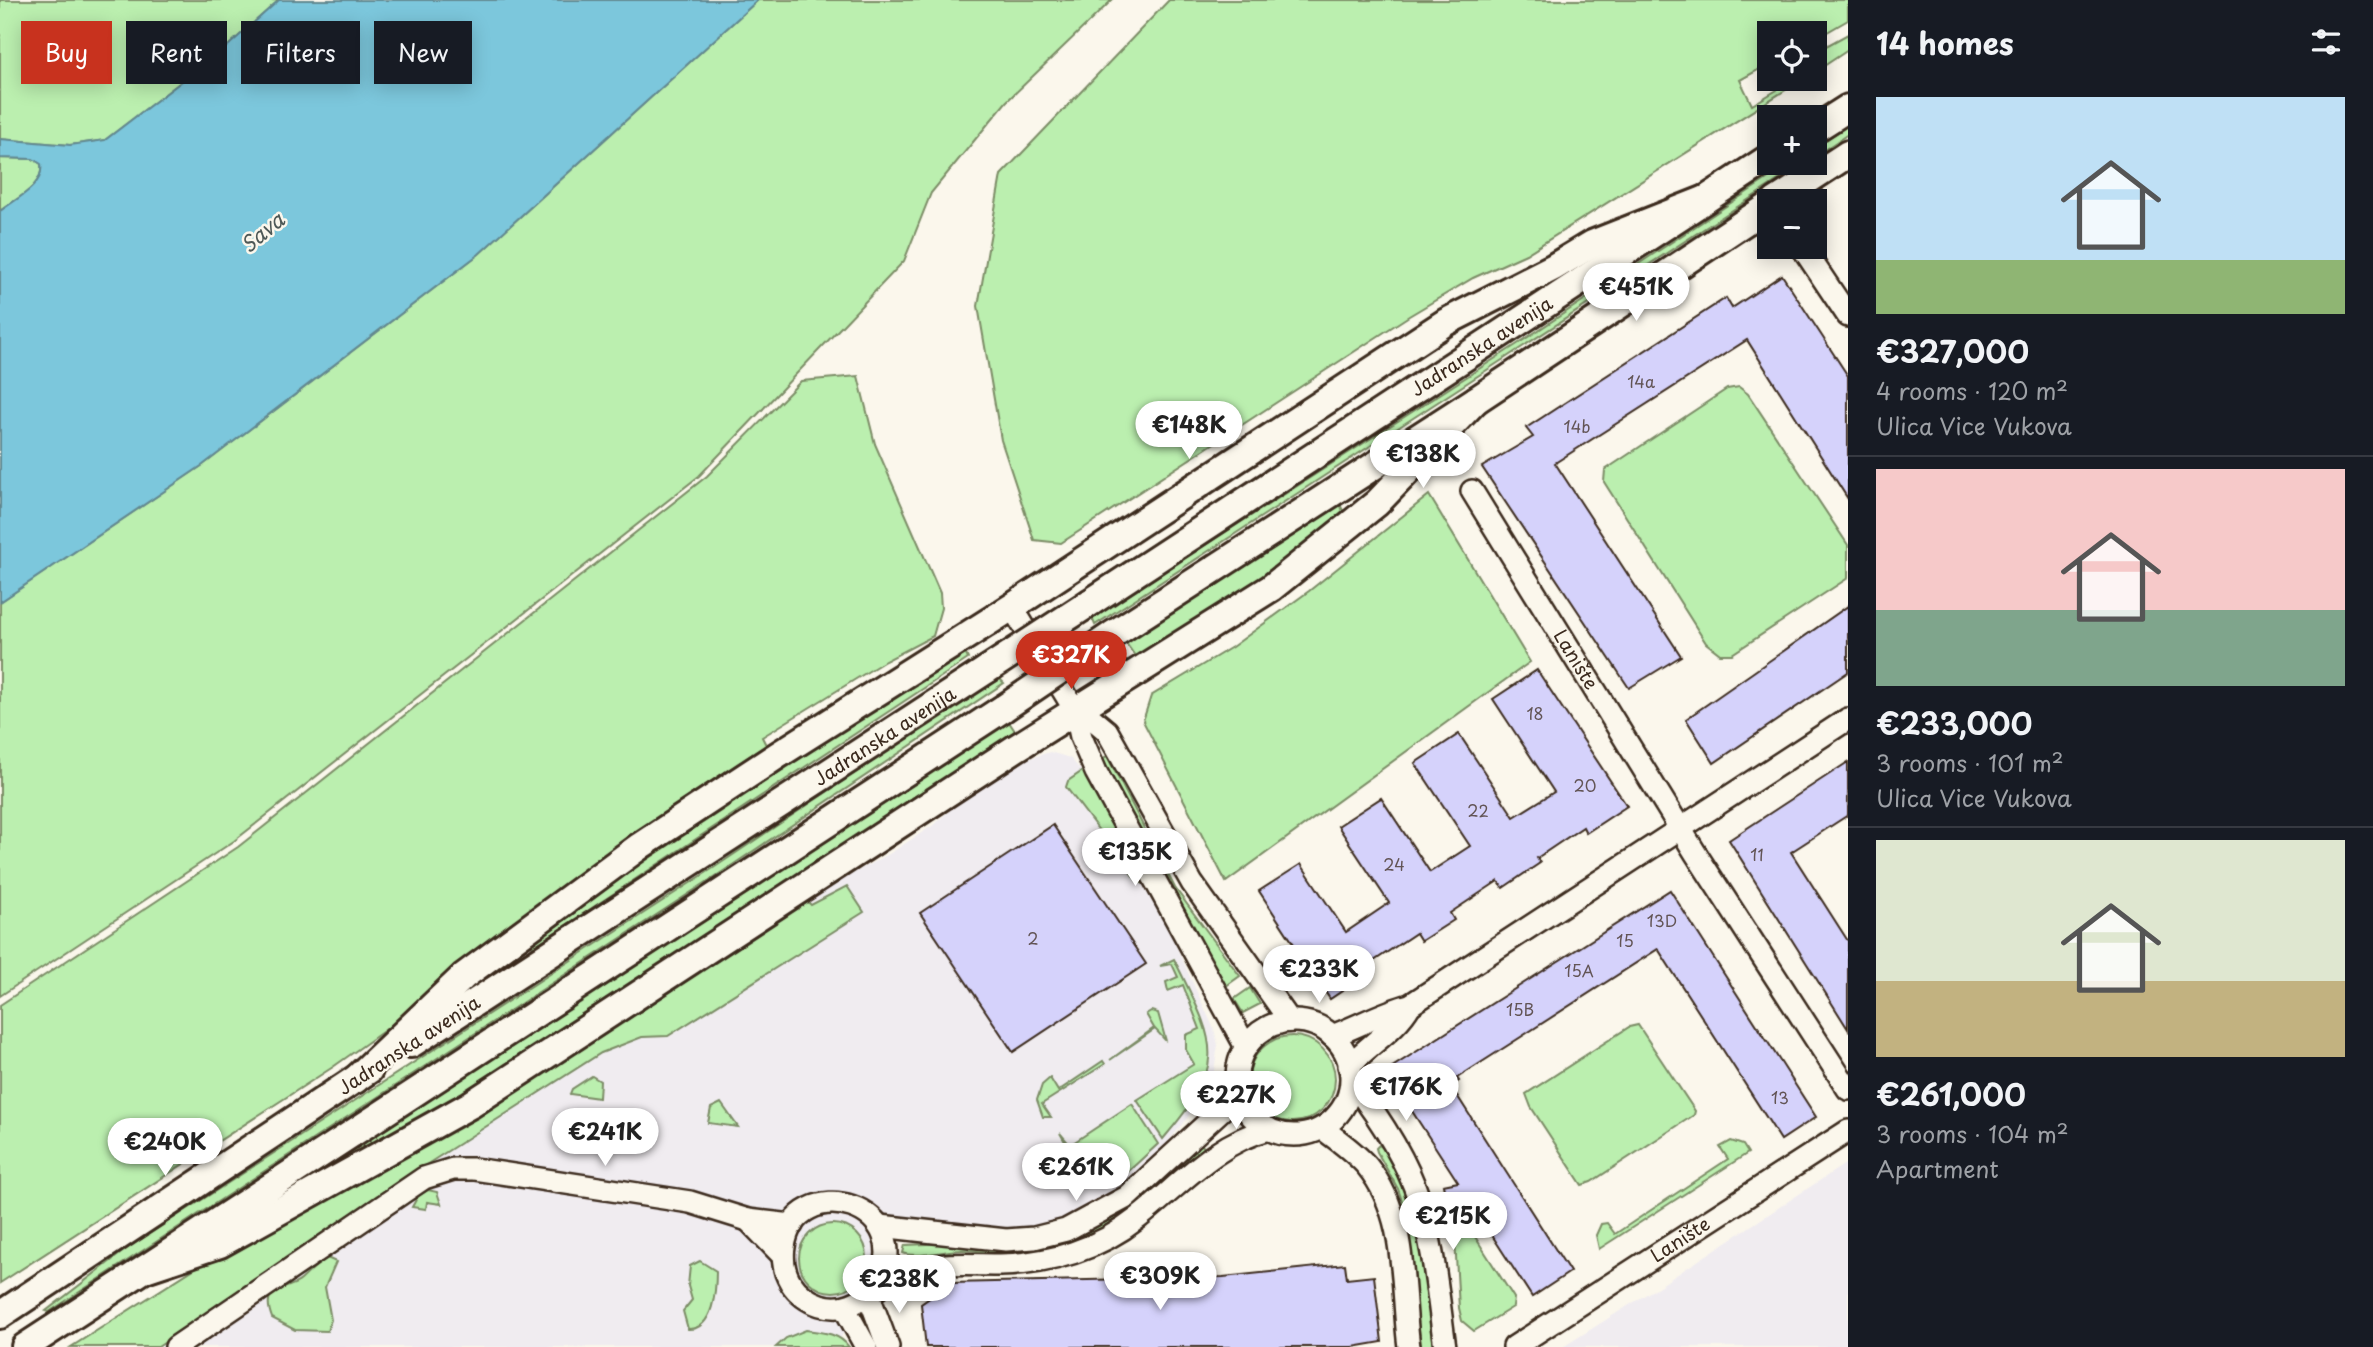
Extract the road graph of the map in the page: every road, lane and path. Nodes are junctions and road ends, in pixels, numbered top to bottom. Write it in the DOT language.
graph roads {
  1 [pos="1848,108"];
  2 [pos="1827,121"];
  3 [pos="1848,154"];
  4 [pos="1757,166"];
  5 [pos="1794,189"];
  6 [pos="1706,199"];
  7 [pos="1757,214"];
  8 [pos="1809,259"];
  9 [pos="1848,316"];
  10 [pos="1476,400"];
  11 [pos="1472,491"];
  12 [pos="1012,607"];
  13 [pos="1075,710"];
  14 [pos="1848,719"];
  15 [pos="1680,829"];
  16 [pos="1410,1006"];
  17 [pos="1290,1021"];
  18 [pos="1332,1036"];
  19 [pos="1246,1047"];
  20 [pos="1351,1074"];
  21 [pos="355,1080"];
  22 [pos="1848,1089"];
  23 [pos="1239,1094"];
  24 [pos="1322,1128"];
  25 [pos="1269,1129"];
  26 [pos="1848,1132"];
  27 [pos="748,1220"];
  28 [pos="792,1225"];
  29 [pos="880,1226"];
  30 [pos="783,1256"];
  31 [pos="145,1269"];
  32 [pos="873,1291"];
  33 [pos="844,1307"];
  34 [pos="0,1315"];
  35 [pos="1443,1337"];
  36 [pos="25,1347"];
  37 [pos="176,1347"];
  38 [pos="866,1347"];
  39 [pos="888,1347"];
  40 [pos="1409,1347"];
  41 [pos="1461,1347"];
  42 [pos="1514,1347"];
  1 -- 2 [label="main road"];
  3 -- 5 [label="main road"];
  4 -- 6 [label="main road, Jadranska avenija"];
  6 -- 12 [label="main road"];
  6 -- 21 [label="main road, Jadranska avenija, bridge"];
  7 -- 10 [label="main road"];
  8 -- 9 [label="street"];
  10 -- 13 [label="main road"];
  10 -- 31 [label="main road, bridge"];
  11 -- 15 [label="street, Lanište"];
  12 -- 13 [label="street"];
  12 -- 21 [label="main road"];
  13 -- 17 [label="street"];
  13 -- 19 [label="street"];
  13 -- 31 [label="main road"];
  14 -- 15 [label="street"];
  15 -- 16 [label="street"];
  15 -- 22 [label="street, Lanište"];
  16 -- 18 [label="street"];
  16 -- 20 [label="street"];
  17 -- 18 [label="street"];
  17 -- 19 [label="street"];
  18 -- 20 [label="street"];
  19 -- 23 [label="street"];
  20 -- 24 [label="street"];
  20 -- 35 [label="street"];
  21 -- 34 [label="main road, Jadranska avenija"];
  23 -- 25 [label="street"];
  23 -- 29 [label="street"];
  24 -- 25 [label="street"];
  24 -- 40 [label="street"];
  25 -- 32 [label="street"];
  26 -- 42 [label="street, Lanište"];
  27 -- 28 [label="street"];
  27 -- 30 [label="street"];
  27 -- 37 [label="street"];
  28 -- 29 [label="street"];
  28 -- 30 [label="street"];
  29 -- 32 [label="street"];
  30 -- 33 [label="street"];
  31 -- 36 [label="main road"];
  32 -- 33 [label="street"];
  32 -- 39 [label="street"];
  33 -- 38 [label="street"];
  35 -- 41 [label="street"];
}
